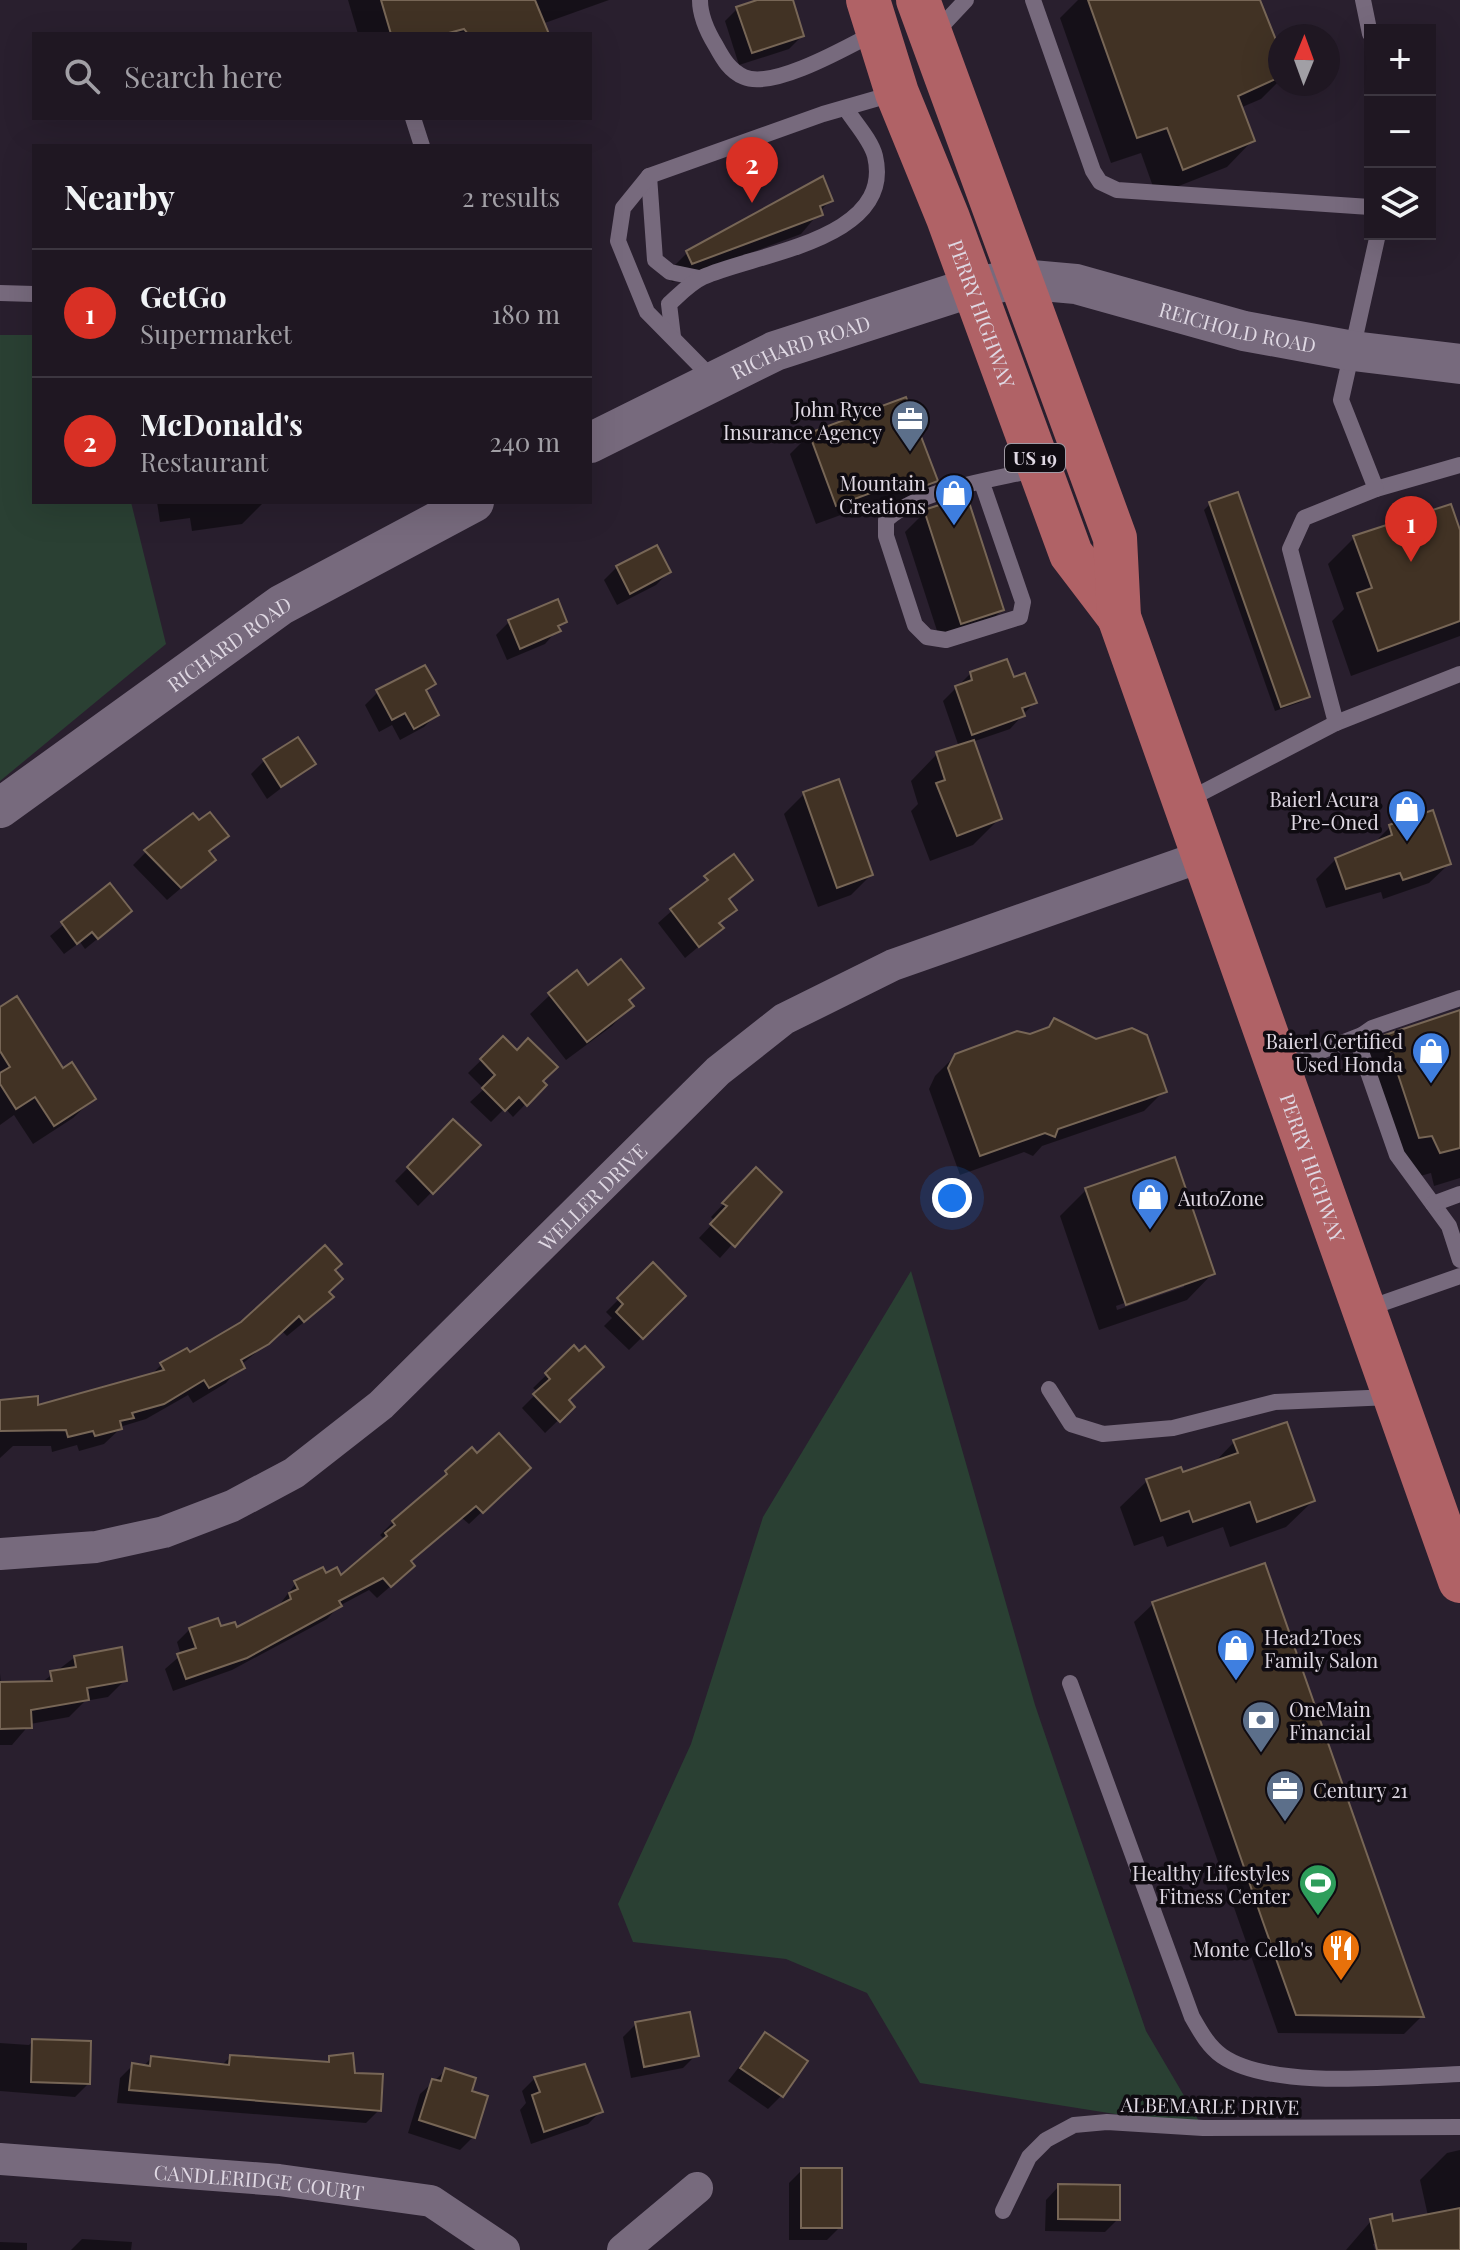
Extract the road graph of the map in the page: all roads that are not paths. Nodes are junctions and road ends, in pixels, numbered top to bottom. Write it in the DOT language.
graph roads {
  1 [pos="700,0"];
  2 [pos="966,0"];
  3 [pos="1033,0"];
  4 [pos="1363,0"];
  5 [pos="873,15"];
  6 [pos="924,19"];
  7 [pos="1368,24"];
  8 [pos="897,93"];
  9 [pos="846,109"];
  10 [pos="414,120"];
  11 [pos="421,144"];
  12 [pos="649,176"];
  13 [pos="1364,207"];
  14 [pos="1377,240"];
  15 [pos="699,278"];
  16 [pos="1020,279"];
  17 [pos="973,287"];
  18 [pos="0,293"];
  19 [pos="32,294"];
  20 [pos="674,339"];
  21 [pos="1353,351"];
  22 [pos="1460,364"];
  23 [pos="714,380"];
  24 [pos="592,442"];
  25 [pos="1460,465"];
  26 [pos="1039,468"];
  27 [pos="982,483"];
  28 [pos="1376,489"];
  29 [pos="470,504"];
  30 [pos="1119,617"];
  31 [pos="1460,674"];
  32 [pos="1336,723"];
  33 [pos="1186,801"];
  34 [pos="0,808"];
  35 [pos="1206,855"];
  36 [pos="1460,998"];
  37 [pos="1362,1035"];
  38 [pos="1280,1067"];
  39 [pos="1460,1194"];
  40 [pos="1433,1204"];
  41 [pos="1460,1260"];
  42 [pos="1460,1276"];
  43 [pos="1365,1310"];
  44 [pos="1049,1389"];
  45 [pos="1396,1397"];
  46 [pos="0,1554"];
  47 [pos="1460,1581"];
  48 [pos="1070,1683"];
  49 [pos="1460,2074"];
  50 [pos="1460,2127"];
  51 [pos="0,2159"];
  52 [pos="697,2188"];
  53 [pos="1003,2211"];
  54 [pos="504,2250"];
  55 [pos="623,2250"];
  1 -- 5 [label="lane"];
  2 -- 6 [label="lane"];
  3 -- 13 [label="lane"];
  4 -- 7 [label="lane"];
  5 -- 8 [label="highway, PERRY HIGHWAY / US 19"];
  6 -- 16 [label="highway, PERRY HIGHWAY / US 19"];
  8 -- 9 [label="lane"];
  8 -- 17 [label="highway, PERRY HIGHWAY / US 19"];
  9 -- 12 [label="lane"];
  9 -- 15 [label="lane"];
  10 -- 11 [label="lane"];
  12 -- 15 [label="lane"];
  12 -- 20 [label="lane"];
  14 -- 21 [label="lane"];
  15 -- 20 [label="lane"];
  16 -- 17 [label="street, REICHOLD ROAD"];
  16 -- 21 [label="street, REICHOLD ROAD"];
  16 -- 30 [label="highway, PERRY HIGHWAY / US 19"];
  17 -- 23 [label="street, RICHARD ROAD"];
  17 -- 26 [label="highway, PERRY HIGHWAY / US 19"];
  18 -- 19 [label="lane"];
  20 -- 23 [label="lane"];
  21 -- 22 [label="street, REICHOLD ROAD"];
  21 -- 28 [label="lane"];
  23 -- 24 [label="street, RICHARD ROAD"];
  25 -- 28 [label="lane"];
  26 -- 27 [label="lane"];
  26 -- 30 [label="highway, PERRY HIGHWAY / US 19"];
  27 -- 27 [label="lane"];
  28 -- 32 [label="lane"];
  29 -- 34 [label="street, RICHARD ROAD"];
  30 -- 33 [label="highway, PERRY HIGHWAY / US 19"];
  31 -- 32 [label="lane"];
  32 -- 33 [label="lane"];
  33 -- 35 [label="highway, PERRY HIGHWAY / US 19"];
  35 -- 38 [label="highway, PERRY HIGHWAY / US 19"];
  35 -- 46 [label="street, WELLER DRIVE"];
  36 -- 37 [label="lane"];
  37 -- 38 [label="lane"];
  37 -- 40 [label="lane"];
  38 -- 43 [label="highway, PERRY HIGHWAY / US 19"];
  39 -- 40 [label="lane"];
  40 -- 41 [label="lane"];
  42 -- 43 [label="lane"];
  43 -- 45 [label="highway, PERRY HIGHWAY / US 19"];
  44 -- 45 [label="lane"];
  45 -- 47 [label="highway, PERRY HIGHWAY / US 19"];
  48 -- 49 [label="lane"];
  50 -- 53 [label="lane, ALBEMARLE DRIVE"];
  51 -- 54 [label="street, CANDLERIDGE COURT"];
  52 -- 55 [label="street"];
}
